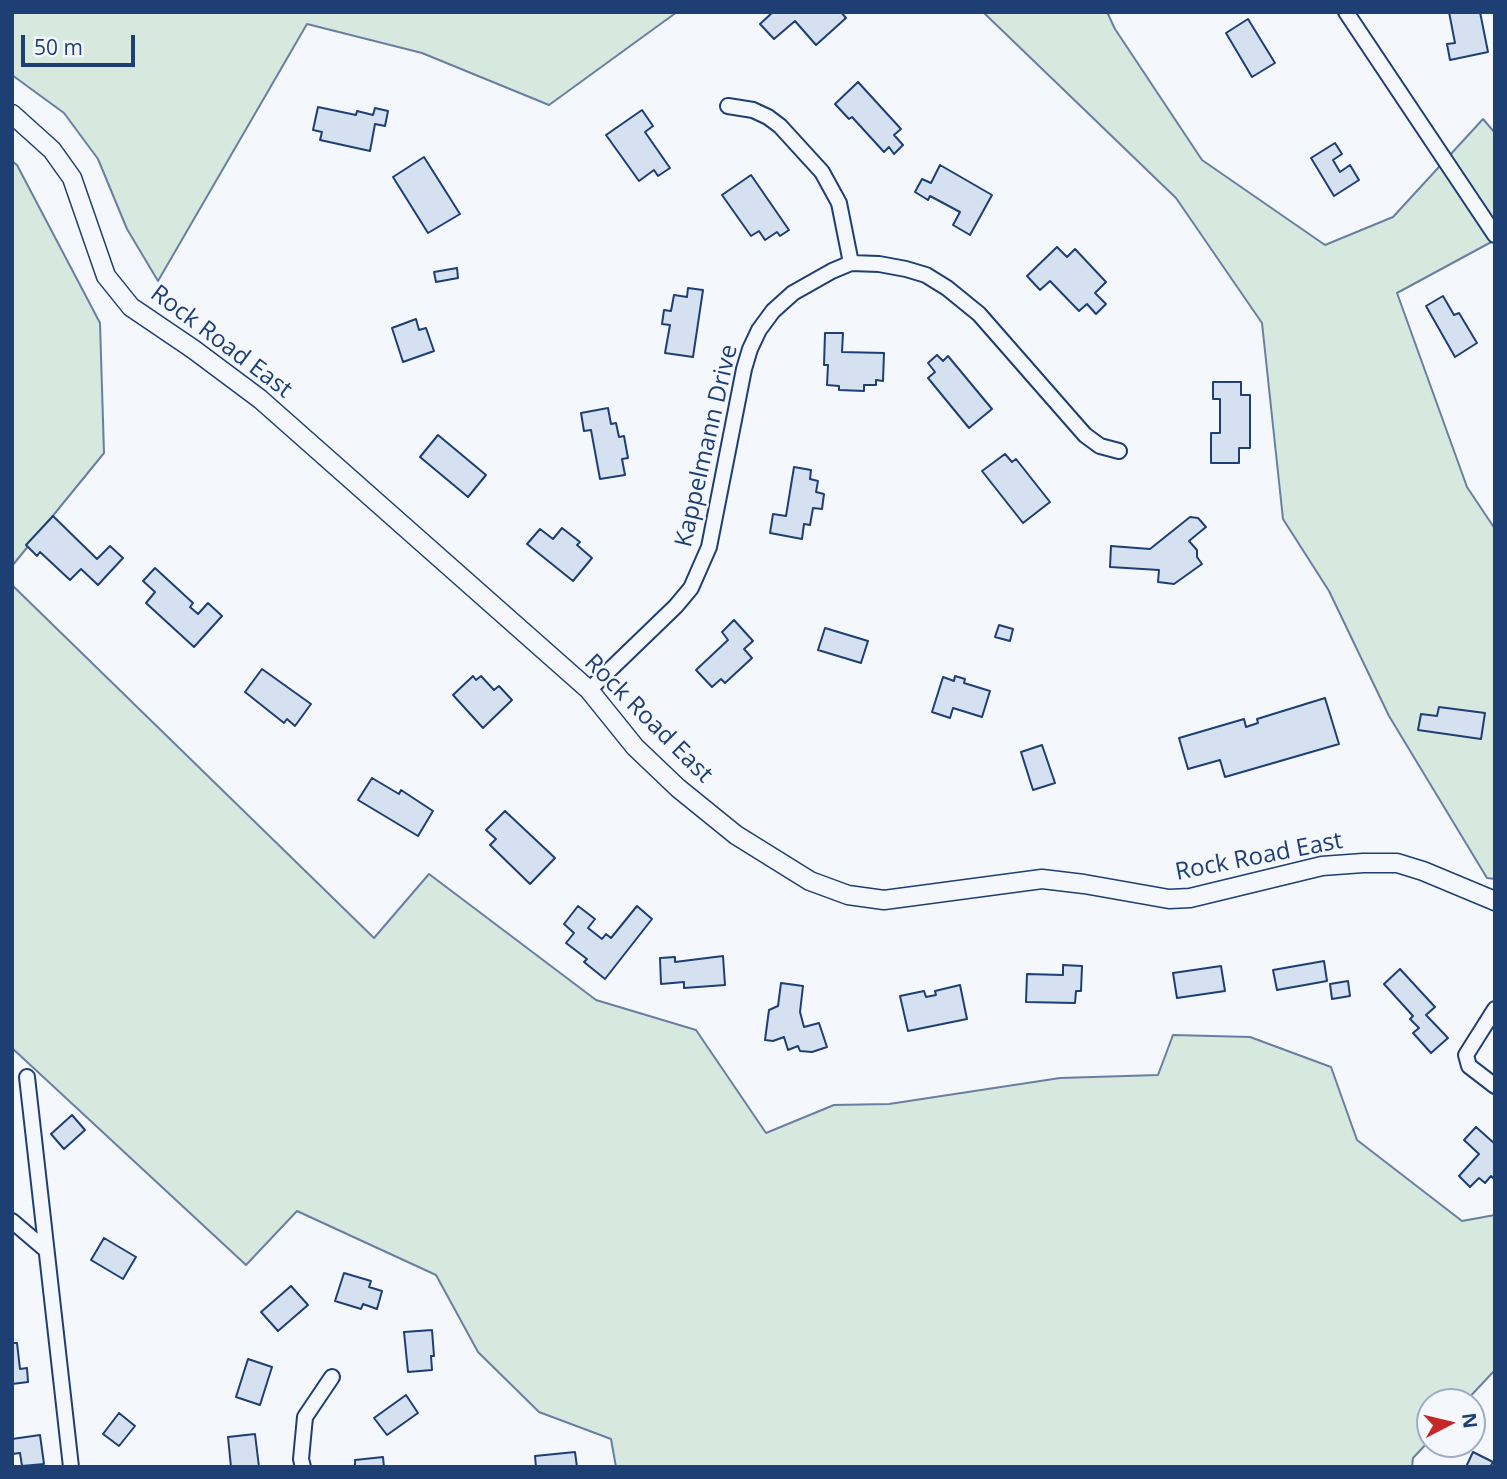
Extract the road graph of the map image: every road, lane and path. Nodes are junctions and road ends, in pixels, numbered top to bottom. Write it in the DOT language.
graph roads {
  1 [pos="1346,12"];
  2 [pos="728,106"];
  3 [pos="12,114"];
  4 [pos="1495,235"];
  5 [pos="851,264"];
  6 [pos="1119,451"];
  7 [pos="589,690"];
  8 [pos="1495,901"];
  9 [pos="1495,1010"];
  10 [pos="27,1077"];
  11 [pos="1495,1086"];
  12 [pos="12,1221"];
  13 [pos="46,1250"];
  14 [pos="332,1377"];
  15 [pos="71,1467"];
  16 [pos="303,1467"];
  1 -- 4 [label="street"];
  2 -- 5 [label="street"];
  3 -- 7 [label="street, Rock Road East"];
  5 -- 6 [label="street, Kappelmann Drive"];
  5 -- 7 [label="street, Kappelmann Drive"];
  7 -- 8 [label="street, Rock Road East"];
  9 -- 11 [label="street"];
  10 -- 13 [label="street"];
  12 -- 13 [label="street"];
  13 -- 15 [label="street"];
  14 -- 16 [label="street"];
}
